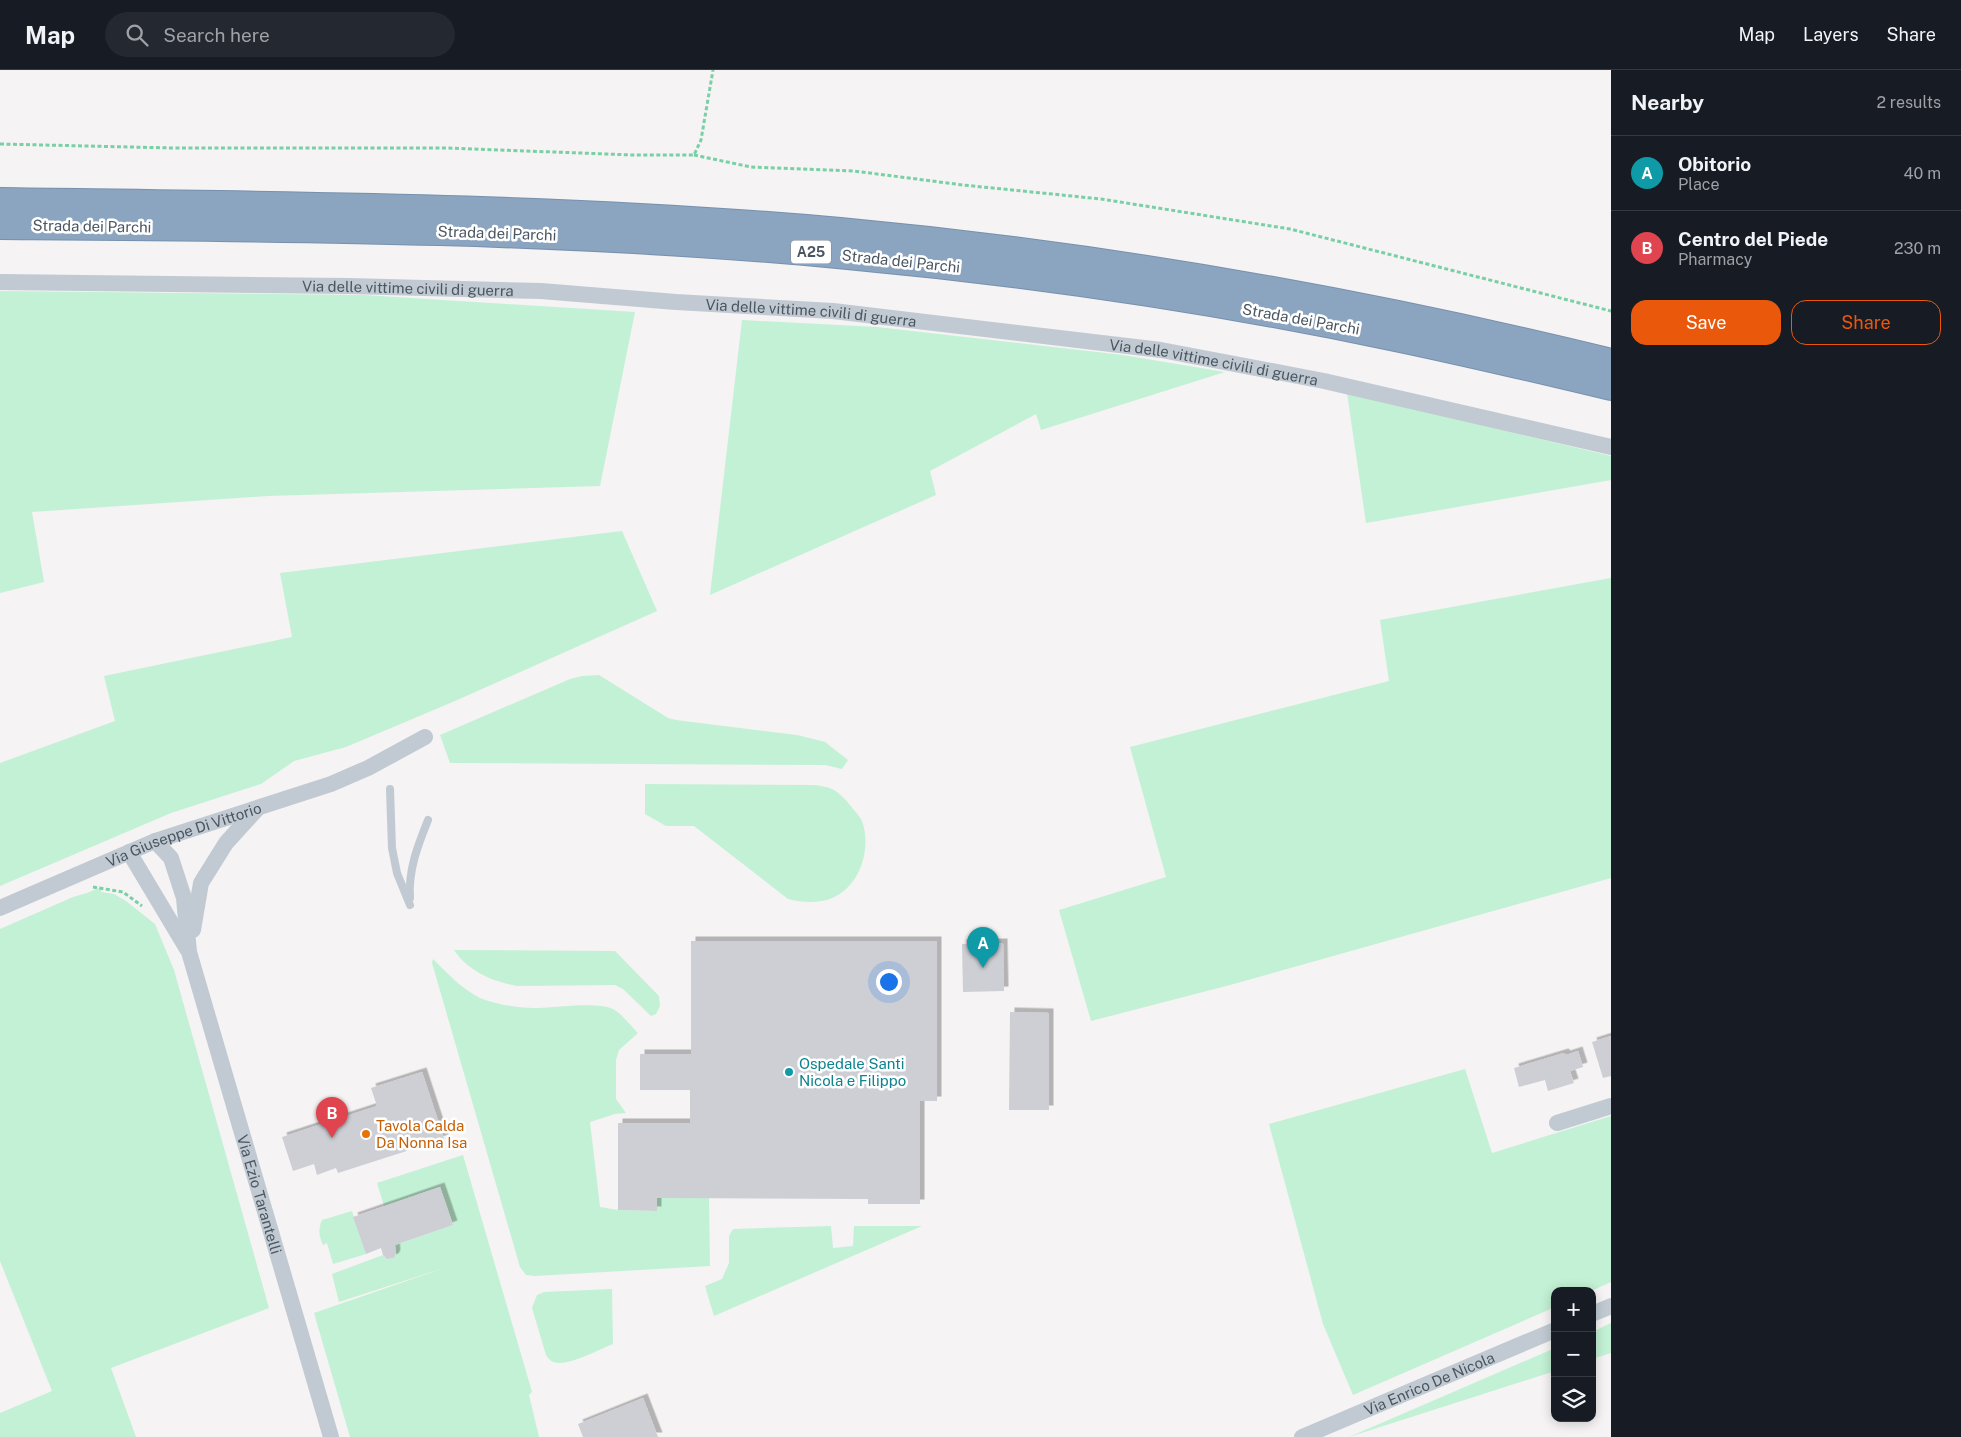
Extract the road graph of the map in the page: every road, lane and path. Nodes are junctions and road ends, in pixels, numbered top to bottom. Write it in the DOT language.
graph roads {
  1 [pos="713,70"];
  2 [pos="0,144"];
  3 [pos="694,155"];
  4 [pos="0,202"];
  5 [pos="0,225"];
  6 [pos="0,282"];
  7 [pos="1611,311"];
  8 [pos="1611,363"];
  9 [pos="1611,386"];
  10 [pos="1611,447"];
  11 [pos="425,737"];
  12 [pos="390,789"];
  13 [pos="258,807"];
  14 [pos="428,820"];
  15 [pos="155,841"];
  16 [pos="129,852"];
  17 [pos="90,888"];
  18 [pos="0,908"];
  19 [pos="144,908"];
  20 [pos="189,952"];
  21 [pos="1611,1106"];
  22 [pos="1557,1123"];
  23 [pos="1611,1306"];
  24 [pos="1596,1312"];
  25 [pos="1551,1332"];
  26 [pos="331,1437"];
  27 [pos="1302,1437"];
  1 -- 3 [label="path"];
  2 -- 3 [label="path"];
  3 -- 7 [label="path"];
  4 -- 8 [label="highway, Strada dei Parchi / A25"];
  5 -- 9 [label="highway, Strada dei Parchi / A25"];
  6 -- 10 [label="street, Via delle vittime civili di guerra"];
  11 -- 13 [label="street, Via Giuseppe Di Vittorio"];
  12 -- 14 [label="lane"];
  13 -- 15 [label="street, Via Giuseppe Di Vittorio"];
  13 -- 20 [label="street"];
  15 -- 16 [label="street, Via Giuseppe Di Vittorio"];
  15 -- 20 [label="street"];
  16 -- 18 [label="street, Via Giuseppe Di Vittorio"];
  16 -- 20 [label="street"];
  17 -- 19 [label="path"];
  20 -- 26 [label="street, Via Ezio Tarantelli"];
  21 -- 22 [label="street"];
  23 -- 24 [label="street"];
  25 -- 27 [label="street, Via Enrico De Nicola"];
}
